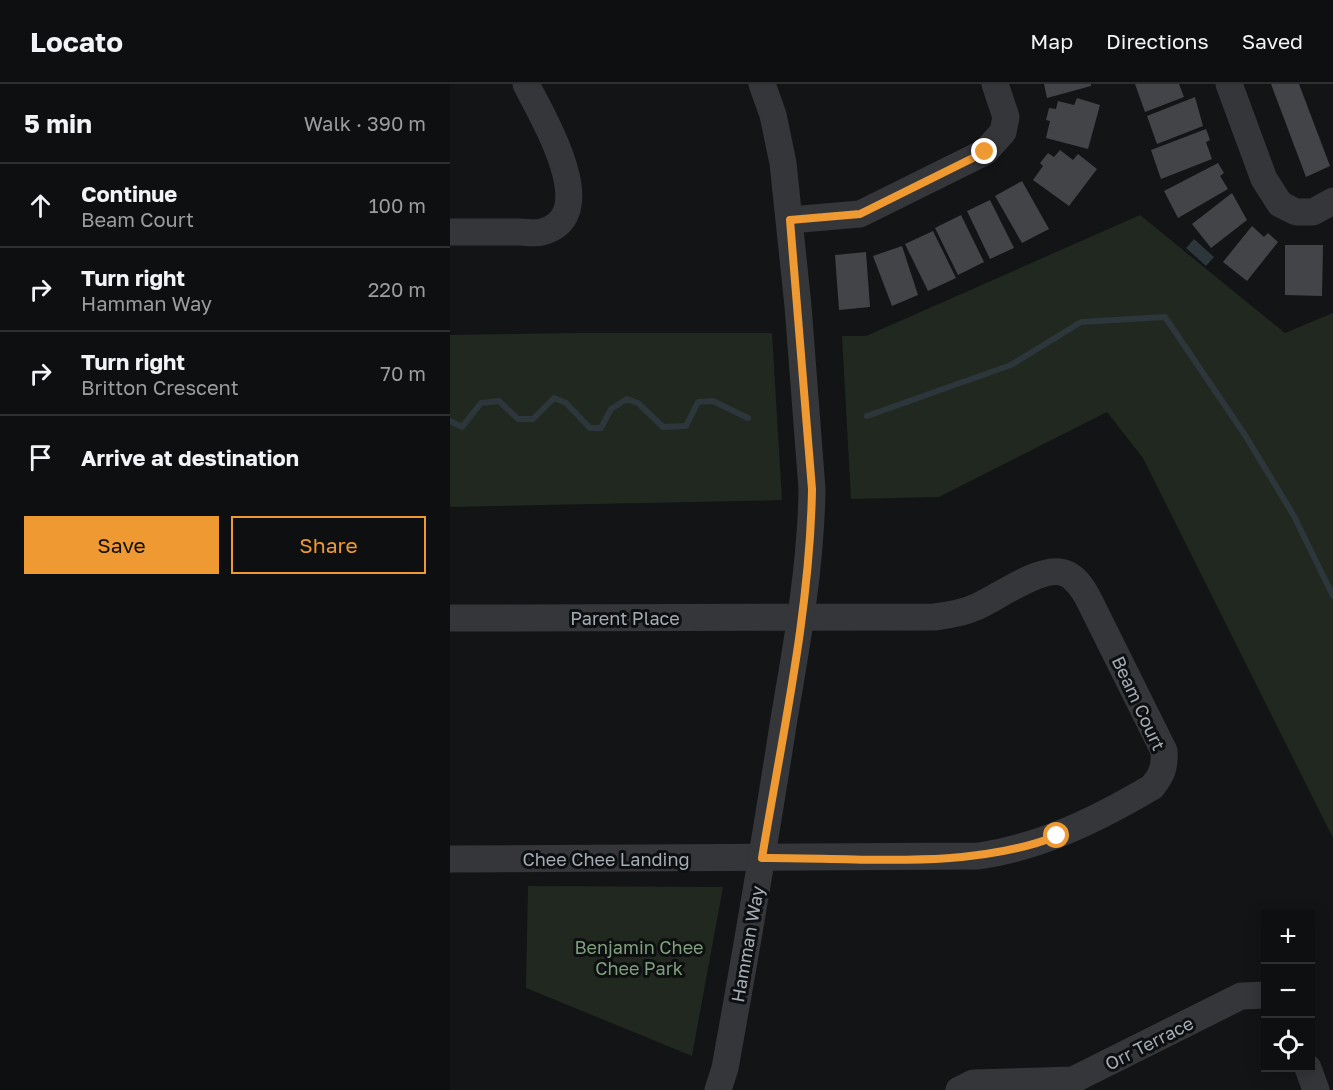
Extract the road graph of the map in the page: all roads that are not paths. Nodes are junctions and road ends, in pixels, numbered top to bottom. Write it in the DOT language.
graph roads {
  1 [pos="526,84"];
  2 [pos="762,84"];
  3 [pos="995,84"];
  4 [pos="1229,84"];
  5 [pos="1333,201"];
  6 [pos="790,220"];
  7 [pos="450,232"];
  8 [pos="801,617"];
  9 [pos="450,618"];
  10 [pos="762,858"];
  11 [pos="450,859"];
  12 [pos="1261,996"];
  13 [pos="1309,1072"];
  14 [pos="718,1090"];
  15 [pos="959,1090"];
  16 [pos="1316,1090"];
  1 -- 7 [label="street"];
  2 -- 6 [label="street, Hamman Way"];
  3 -- 6 [label="street"];
  4 -- 5 [label="street"];
  6 -- 8 [label="street, Hamman Way"];
  8 -- 9 [label="street, Parent Place"];
  8 -- 10 [label="street, Hamman Way"];
  8 -- 10 [label="street, Beam Court"];
  10 -- 11 [label="street, Chee Chee Landing"];
  10 -- 14 [label="street, Hamman Way"];
  12 -- 15 [label="street, Orr Terrace"];
  13 -- 16 [label="street"];
}
